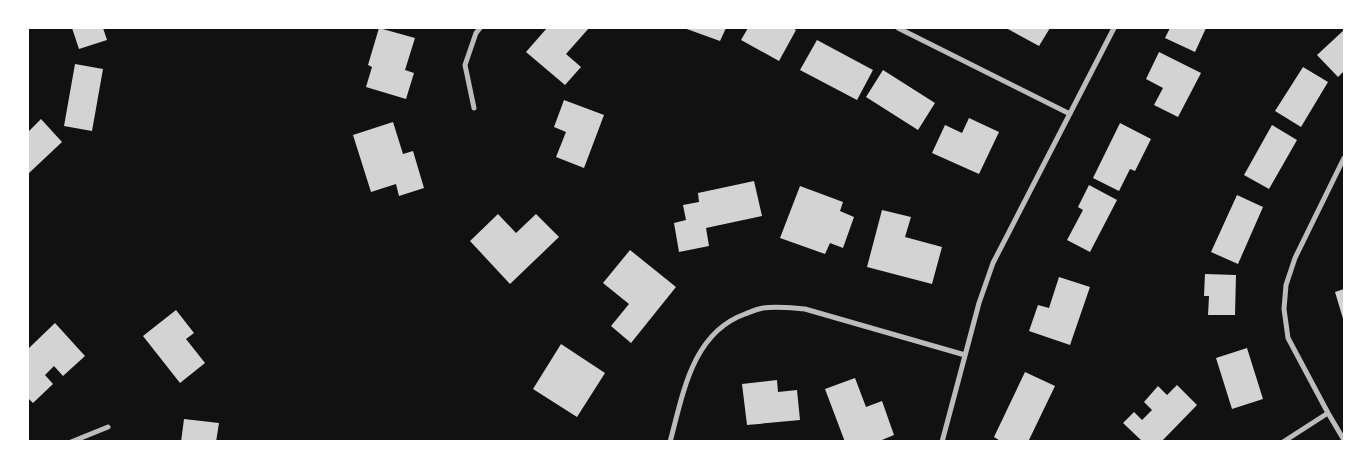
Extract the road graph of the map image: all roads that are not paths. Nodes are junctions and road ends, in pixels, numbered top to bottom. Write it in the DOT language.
graph roads {
  1 [pos="480,28"];
  2 [pos="898,28"];
  3 [pos="1114,28"];
  4 [pos="474,108"];
  5 [pos="1070,114"];
  6 [pos="1344,158"];
  7 [pos="965,355"];
  8 [pos="1328,413"];
  9 [pos="108,428"];
  10 [pos="1344,440"];
  11 [pos="71,442"];
  12 [pos="670,442"];
  13 [pos="942,442"];
  14 [pos="1283,442"];
  1 -- 4 [label="street"];
  2 -- 5 [label="street"];
  3 -- 5 [label="street"];
  5 -- 7 [label="street"];
  6 -- 8 [label="street"];
  7 -- 12 [label="street"];
  7 -- 13 [label="street"];
  8 -- 10 [label="street"];
  8 -- 14 [label="street"];
  9 -- 11 [label="street"];
}
